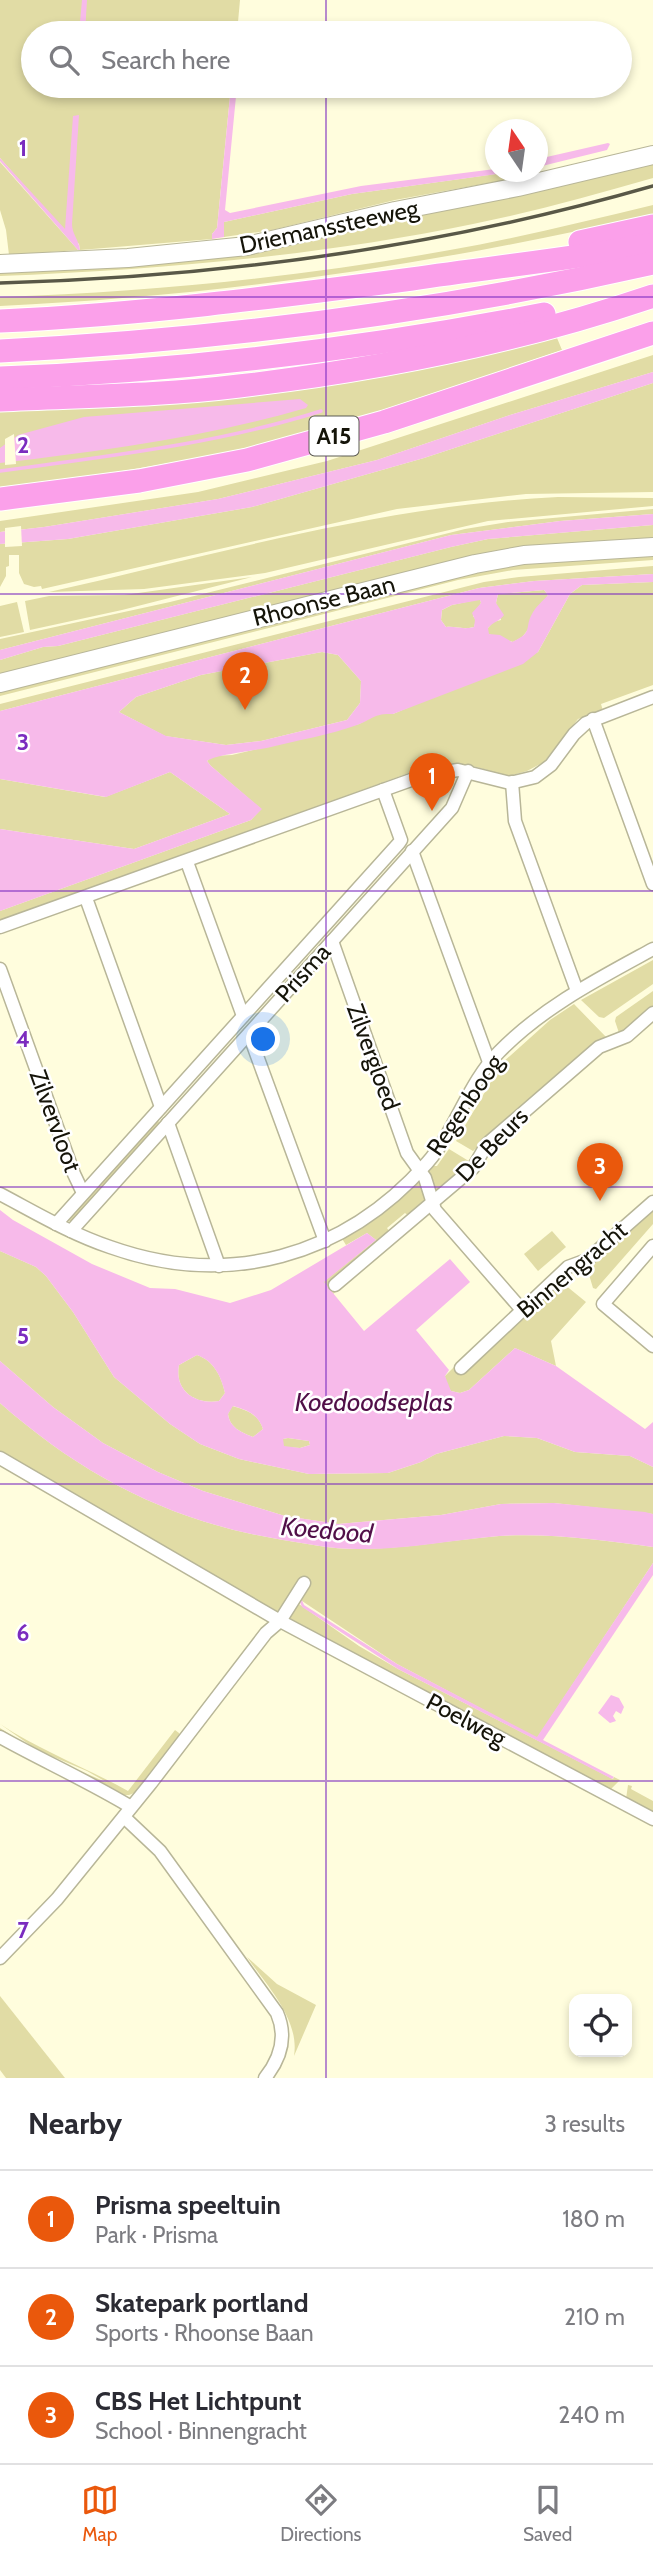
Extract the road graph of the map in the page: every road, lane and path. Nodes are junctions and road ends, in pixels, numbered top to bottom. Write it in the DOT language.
graph roads {
  1 [pos="653,155"];
  2 [pos="653,226"];
  3 [pos="653,244"];
  4 [pos="653,263"];
  5 [pos="0,264"];
  6 [pos="416,278"];
  7 [pos="653,291"];
  8 [pos="653,296"];
  9 [pos="0,321"];
  10 [pos="653,333"];
  11 [pos="0,351"];
  12 [pos="0,378"];
  13 [pos="0,400"];
  14 [pos="0,499"];
  15 [pos="653,547"];
  16 [pos="0,683"];
  17 [pos="653,697"];
  18 [pos="593,719"];
  19 [pos="468,771"];
  20 [pos="512,782"];
  21 [pos="383,790"];
  22 [pos="412,851"];
  23 [pos="187,862"];
  24 [pos="653,884"];
  25 [pos="86,898"];
  26 [pos="0,928"];
  27 [pos="332,941"];
  28 [pos="653,949"];
  29 [pos="0,969"];
  30 [pos="577,991"];
  31 [pos="653,1013"];
  32 [pos="243,1016"];
  33 [pos="249,1034"];
  34 [pos="489,1062"];
  35 [pos="161,1107"];
  36 [pos="168,1123"];
  37 [pos="420,1171"];
  38 [pos="0,1194"];
  39 [pos="83,1194"];
  40 [pos="653,1202"];
  41 [pos="433,1203"];
  42 [pos="57,1224"];
  43 [pos="71,1231"];
  44 [pos="325,1241"];
  45 [pos="653,1246"];
  46 [pos="219,1266"];
  47 [pos="335,1285"];
  48 [pos="522,1310"];
  49 [pos="653,1346"];
  50 [pos="461,1368"];
  51 [pos="0,1458"];
  52 [pos="304,1583"];
  53 [pos="279,1622"];
  54 [pos="0,1737"];
  55 [pos="127,1812"];
  56 [pos="653,1819"];
  57 [pos="0,1958"];
  58 [pos="265,2078"];
  1 -- 5 [label="main road, Driemanssteeweg"];
  2 -- 6 [label="highway"];
  3 -- 6 [label="highway"];
  4 -- 11 [label="highway"];
  6 -- 9 [label="highway"];
  7 -- 12 [label="highway"];
  8 -- 13 [label="highway"];
  10 -- 14 [label="highway, A15"];
  15 -- 16 [label="main road, Rhoonse Baan"];
  17 -- 18 [label="street"];
  18 -- 20 [label="street"];
  18 -- 24 [label="street"];
  19 -- 20 [label="street"];
  19 -- 21 [label="street"];
  19 -- 22 [label="street, Prisma"];
  20 -- 30 [label="street"];
  21 -- 23 [label="street"];
  21 -- 32 [label="street, Prisma"];
  22 -- 27 [label="street, Prisma"];
  22 -- 34 [label="street"];
  23 -- 25 [label="street"];
  23 -- 32 [label="street"];
  25 -- 26 [label="street"];
  25 -- 35 [label="street"];
  27 -- 33 [label="street, Prisma"];
  27 -- 37 [label="street, Zilvergloed"];
  28 -- 30 [label="street, Regenboog"];
  29 -- 39 [label="street, Zilvervloot"];
  30 -- 34 [label="street, Regenboog"];
  31 -- 41 [label="street, De Beurs"];
  32 -- 35 [label="street, Prisma"];
  33 -- 36 [label="street, Prisma"];
  33 -- 44 [label="street"];
  34 -- 37 [label="street, Regenboog"];
  35 -- 39 [label="street, Prisma"];
  36 -- 43 [label="street, Prisma"];
  36 -- 46 [label="street"];
  37 -- 41 [label="street, Zilvergloed"];
  37 -- 44 [label="street, Regenboog"];
  38 -- 42 [label="street, Regenboog"];
  39 -- 42 [label="street, Prisma"];
  40 -- 48 [label="street, Binnengracht"];
  41 -- 47 [label="street, De Beurs"];
  41 -- 48 [label="street, Zilvergloed"];
  42 -- 43 [label="street, Regenboog"];
  43 -- 46 [label="street, Regenboog"];
  44 -- 46 [label="street, Regenboog"];
  45 -- 49 [label="street, Binnengracht"];
  48 -- 50 [label="street, Binnengracht"];
  51 -- 53 [label="street, Poelweg"];
  52 -- 53 [label="street"];
  53 -- 55 [label="street"];
  53 -- 56 [label="street, Poelweg"];
  54 -- 55 [label="street"];
  55 -- 57 [label="street"];
  55 -- 58 [label="street"];
}
